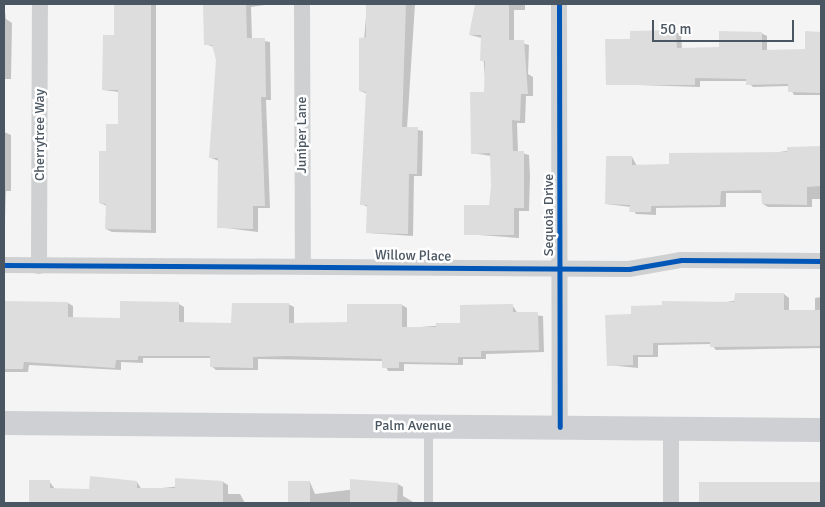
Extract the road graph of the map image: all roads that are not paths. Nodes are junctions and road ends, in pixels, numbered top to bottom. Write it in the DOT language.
graph roads {
  1 [pos="40,4"];
  2 [pos="302,4"];
  3 [pos="559,4"];
  4 [pos="821,260"];
  5 [pos="4,265"];
  6 [pos="39,266"];
  7 [pos="303,266"];
  8 [pos="561,269"];
  9 [pos="4,423"];
  10 [pos="428,426"];
  11 [pos="560,427"];
  12 [pos="671,428"];
  13 [pos="821,430"];
  14 [pos="428,503"];
  15 [pos="671,503"];
  1 -- 6 [label="street, Cherrytree Way"];
  2 -- 7 [label="street, Juniper Lane"];
  3 -- 8 [label="street, Sequoia Drive"];
  4 -- 8 [label="street, Willow Place"];
  5 -- 6 [label="street, Willow Place"];
  6 -- 7 [label="street, Willow Place"];
  7 -- 8 [label="street, Willow Place"];
  8 -- 11 [label="street, Sequoia Drive"];
  9 -- 10 [label="main road, Palm Avenue"];
  10 -- 11 [label="main road, Palm Avenue"];
  10 -- 14 [label="lane"];
  11 -- 12 [label="main road, Palm Avenue"];
  12 -- 13 [label="main road, Palm Avenue"];
  12 -- 15 [label="street"];
}
